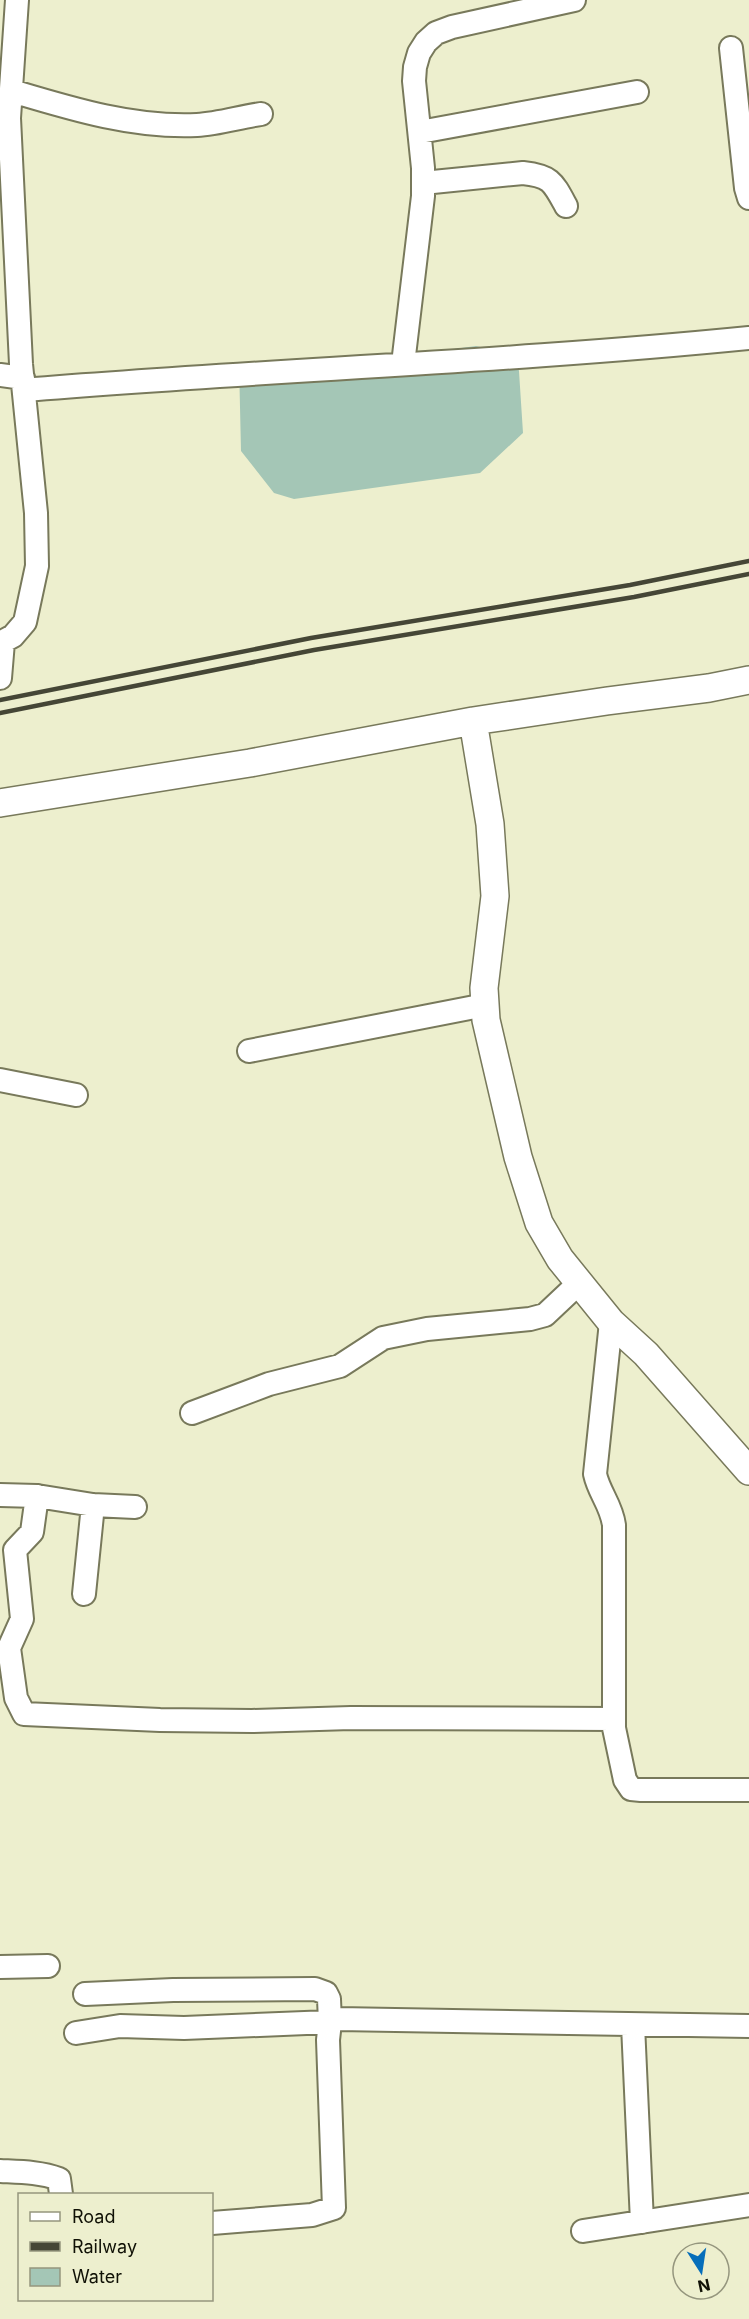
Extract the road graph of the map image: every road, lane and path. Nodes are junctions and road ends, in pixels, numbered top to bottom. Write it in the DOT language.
graph roads {
  1 [pos="18,0"];
  2 [pos="574,0"];
  3 [pos="480,10"];
  4 [pos="731,48"];
  5 [pos="12,91"];
  6 [pos="637,92"];
  7 [pos="261,114"];
  8 [pos="4,118"];
  9 [pos="420,132"];
  10 [pos="423,183"];
  11 [pos="749,198"];
  12 [pos="566,206"];
  13 [pos="749,338"];
  14 [pos="403,364"];
  15 [pos="0,375"];
  16 [pos="24,384"];
  17 [pos="2,643"];
  18 [pos="0,678"];
  19 [pos="749,680"];
  20 [pos="473,721"];
  21 [pos="0,803"];
  22 [pos="485,1005"];
  23 [pos="249,1051"];
  24 [pos="0,1080"];
  25 [pos="76,1095"];
  26 [pos="579,1283"];
  27 [pos="612,1322"];
  28 [pos="192,1413"];
  29 [pos="749,1471"];
  30 [pos="0,1495"];
  31 [pos="37,1496"];
  32 [pos="93,1505"];
  33 [pos="135,1507"];
  34 [pos="84,1594"];
  35 [pos="614,1719"];
  36 [pos="749,1790"];
  37 [pos="48,1966"];
  38 [pos="0,1968"];
  39 [pos="85,1994"];
  40 [pos="330,2022"];
  41 [pos="633,2025"];
  42 [pos="749,2026"];
  43 [pos="76,2033"];
  44 [pos="0,2171"];
  45 [pos="61,2193"];
  46 [pos="749,2205"];
  47 [pos="642,2222"];
  48 [pos="213,2223"];
  49 [pos="583,2231"];
  1 -- 5 [label="street"];
  2 -- 3 [label="street"];
  3 -- 9 [label="street"];
  4 -- 11 [label="street"];
  5 -- 7 [label="street"];
  5 -- 8 [label="street"];
  6 -- 9 [label="street"];
  8 -- 16 [label="street"];
  9 -- 10 [label="street"];
  10 -- 12 [label="street"];
  10 -- 14 [label="street"];
  13 -- 14 [label="street"];
  14 -- 16 [label="street"];
  15 -- 16 [label="street"];
  16 -- 17 [label="street"];
  17 -- 18 [label="street"];
  19 -- 20 [label="street"];
  20 -- 21 [label="street"];
  20 -- 22 [label="street"];
  22 -- 23 [label="street"];
  22 -- 26 [label="street"];
  24 -- 25 [label="street"];
  26 -- 27 [label="street"];
  26 -- 28 [label="street"];
  27 -- 29 [label="street"];
  27 -- 35 [label="street"];
  30 -- 31 [label="street"];
  31 -- 32 [label="street"];
  31 -- 35 [label="street"];
  32 -- 33 [label="street"];
  32 -- 34 [label="street"];
  35 -- 36 [label="street"];
  37 -- 38 [label="street"];
  39 -- 40 [label="street"];
  40 -- 41 [label="street"];
  40 -- 43 [label="street"];
  40 -- 48 [label="street"];
  41 -- 42 [label="street"];
  41 -- 47 [label="street"];
  44 -- 45 [label="street"];
  46 -- 47 [label="street"];
  47 -- 49 [label="street"];
}
